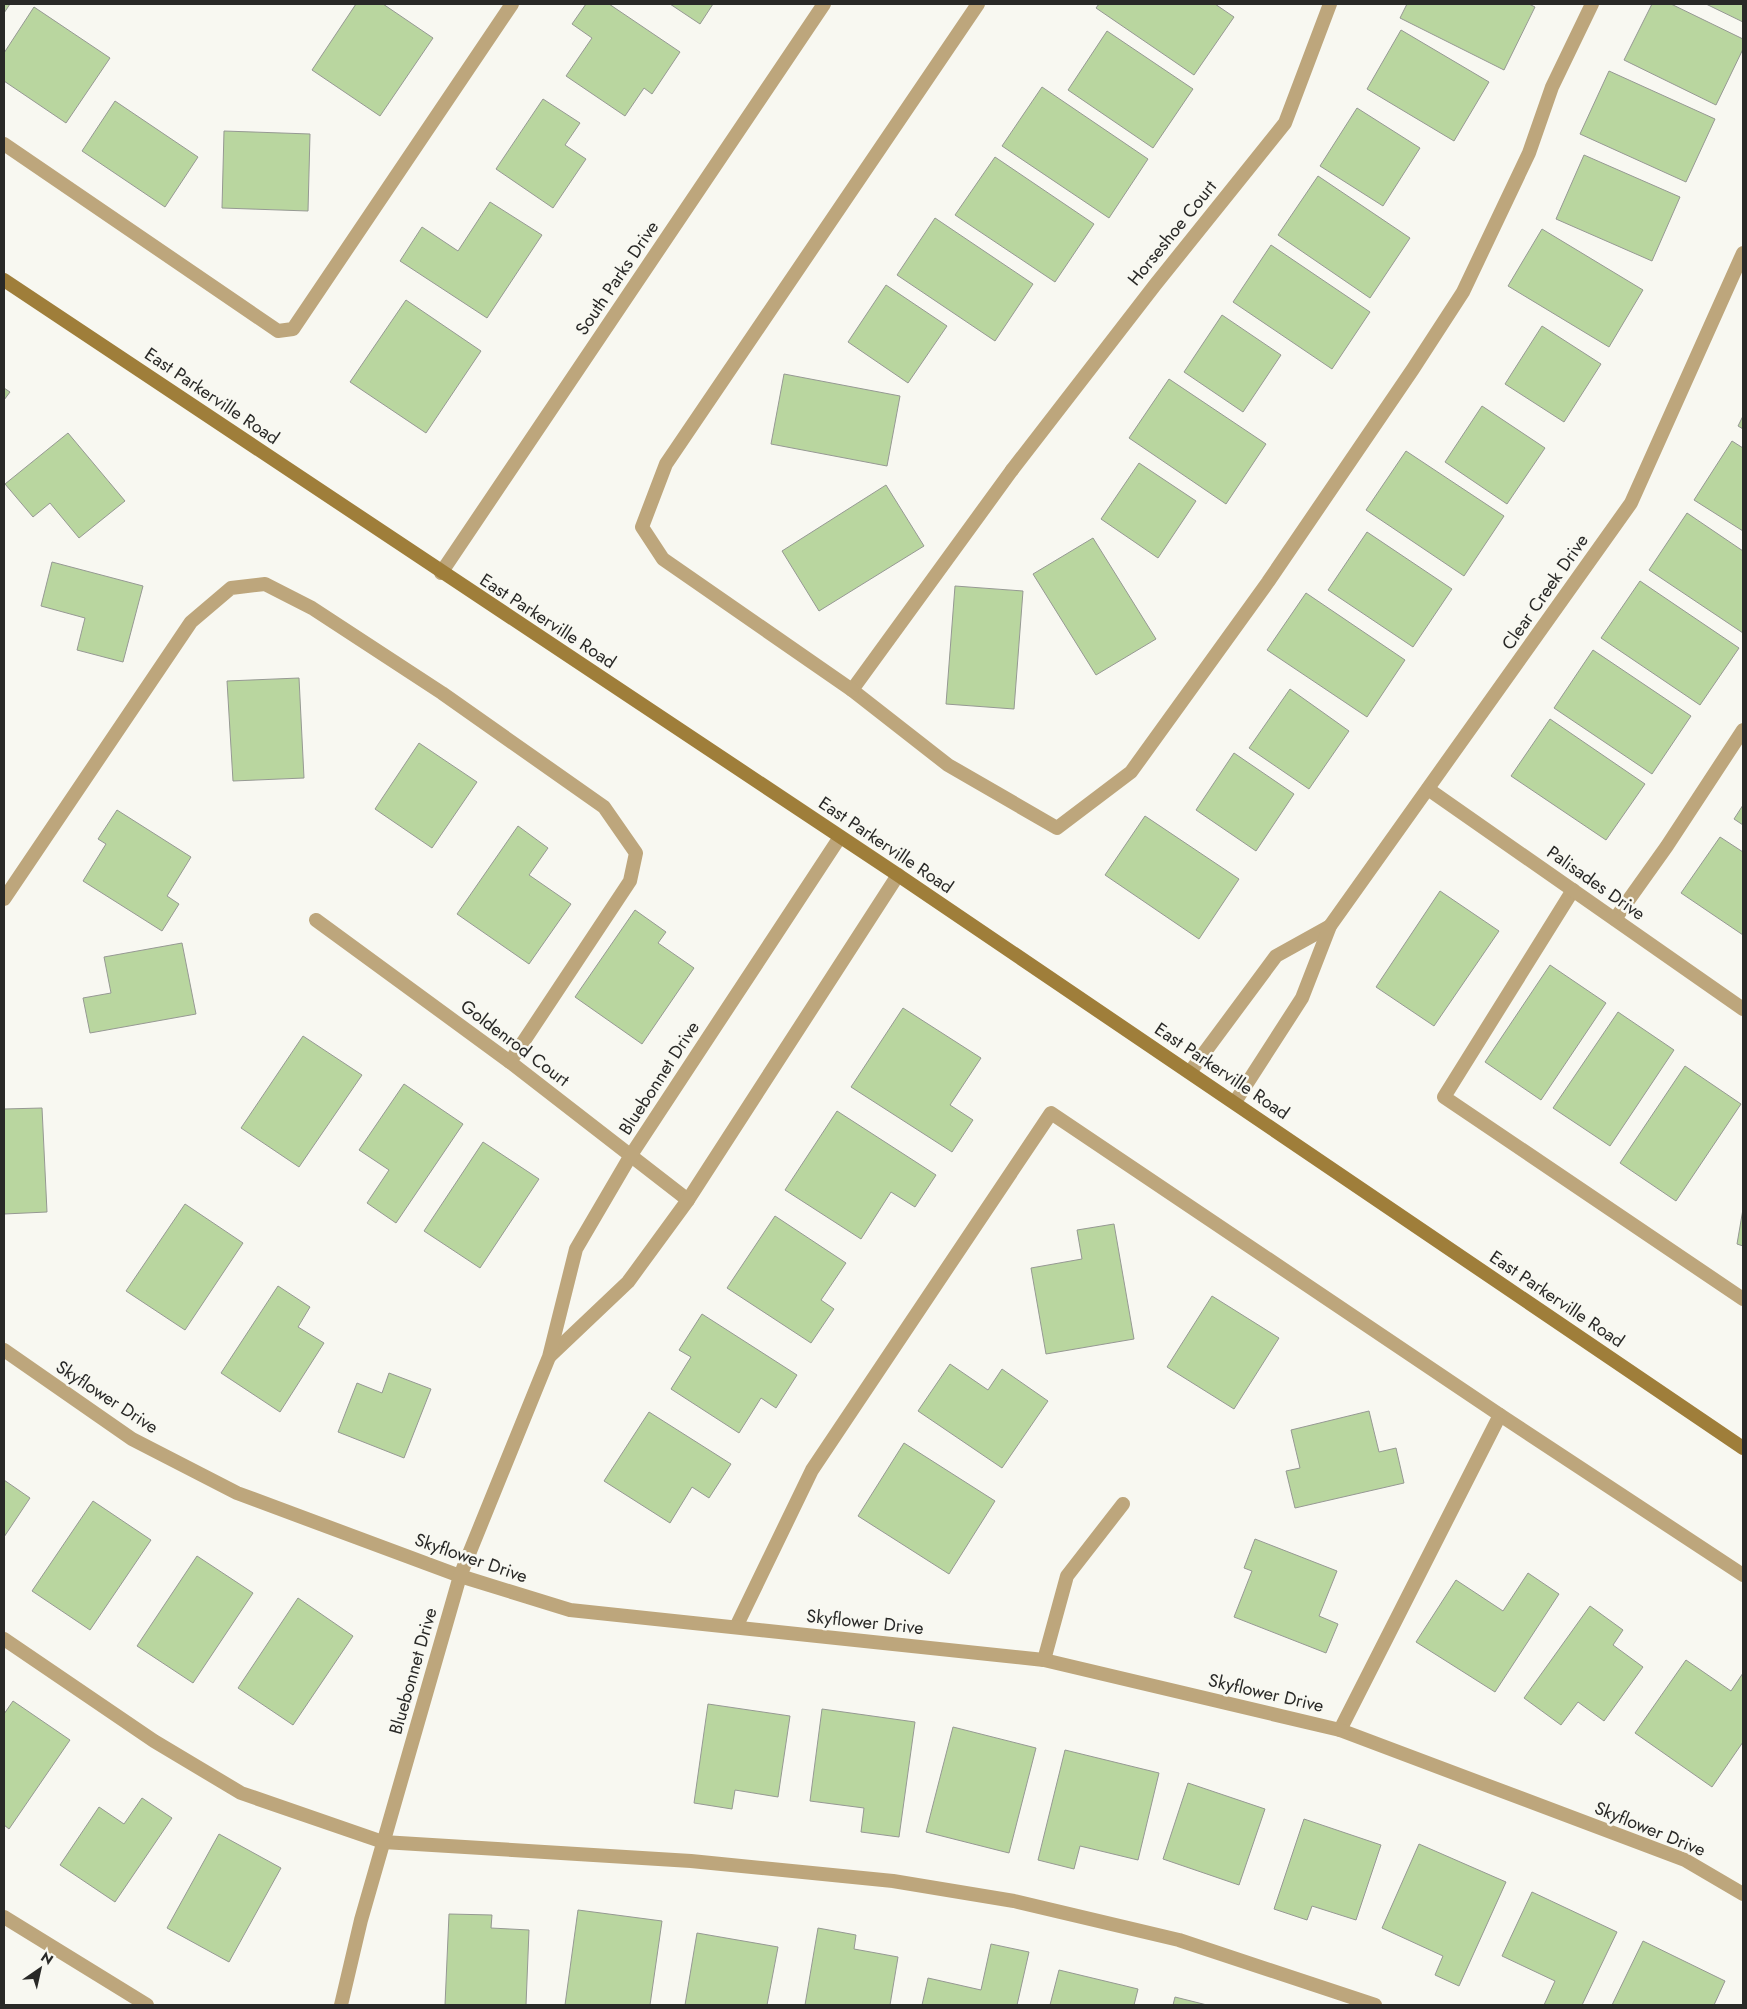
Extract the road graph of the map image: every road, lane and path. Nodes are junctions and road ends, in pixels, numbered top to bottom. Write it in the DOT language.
graph roads {
  1 [pos="512,4"];
  2 [pos="824,4"];
  3 [pos="978,4"];
  4 [pos="1330,4"];
  5 [pos="1592,4"];
  6 [pos="4,144"];
  7 [pos="1743,253"];
  8 [pos="4,280"];
  9 [pos="441,573"];
  10 [pos="852,690"];
  11 [pos="1743,730"];
  12 [pos="1428,789"];
  13 [pos="840,837"];
  14 [pos="898,875"];
  15 [pos="1573,890"];
  16 [pos="4,899"];
  17 [pos="316,920"];
  18 [pos="1615,920"];
  19 [pos="1330,926"];
  20 [pos="1743,1009"];
  21 [pos="510,1062"];
  22 [pos="1190,1072"];
  23 [pos="1235,1102"];
  24 [pos="631,1155"];
  25 [pos="688,1200"];
  26 [pos="1743,1299"];
  27 [pos="4,1350"];
  28 [pos="549,1357"];
  29 [pos="1500,1415"];
  30 [pos="1743,1448"];
  31 [pos="1123,1504"];
  32 [pos="1743,1575"];
  33 [pos="460,1576"];
  34 [pos="736,1627"];
  35 [pos="4,1639"];
  36 [pos="1044,1660"];
  37 [pos="1340,1730"];
  38 [pos="383,1842"];
  39 [pos="1743,1894"];
  40 [pos="4,1917"];
  41 [pos="146,2005"];
  42 [pos="341,2005"];
  43 [pos="1375,2005"];
  1 -- 6 [label="street"];
  2 -- 9 [label="street, South Parks Drive"];
  3 -- 10 [label="street"];
  4 -- 10 [label="street, Horseshoe Court"];
  5 -- 10 [label="street"];
  7 -- 12 [label="street, Clear Creek Drive"];
  8 -- 9 [label="main road, East Parkerville Road"];
  9 -- 13 [label="main road, East Parkerville Road"];
  11 -- 18 [label="street"];
  12 -- 15 [label="street, Palisades Drive"];
  12 -- 19 [label="street, Clear Creek Drive"];
  13 -- 14 [label="main road, East Parkerville Road"];
  13 -- 24 [label="street, Bluebonnet Drive"];
  14 -- 22 [label="main road, East Parkerville Road"];
  14 -- 25 [label="street, Bluebonnet Drive"];
  15 -- 18 [label="street, Palisades Drive"];
  15 -- 26 [label="street"];
  16 -- 21 [label="street"];
  17 -- 21 [label="street, Goldenrod Court"];
  18 -- 20 [label="street, Palisades Drive"];
  19 -- 22 [label="street, Clear Creek Drive"];
  19 -- 23 [label="street, Clear Creek Drive"];
  21 -- 24 [label="street, Goldenrod Court"];
  22 -- 23 [label="main road, East Parkerville Road"];
  23 -- 30 [label="main road, East Parkerville Road"];
  24 -- 25 [label="street, Goldenrod Court"];
  24 -- 28 [label="street, Bluebonnet Drive"];
  25 -- 28 [label="street, Bluebonnet Drive"];
  27 -- 33 [label="street, Skyflower Drive"];
  28 -- 33 [label="street, Bluebonnet Drive"];
  29 -- 32 [label="street"];
  29 -- 34 [label="street"];
  29 -- 37 [label="street"];
  31 -- 36 [label="street"];
  33 -- 34 [label="street, Skyflower Drive"];
  33 -- 38 [label="street, Bluebonnet Drive"];
  34 -- 36 [label="street, Skyflower Drive"];
  35 -- 38 [label="street"];
  36 -- 37 [label="street, Skyflower Drive"];
  37 -- 39 [label="street, Skyflower Drive"];
  38 -- 42 [label="street, Bluebonnet Drive"];
  38 -- 43 [label="street"];
  40 -- 41 [label="street"];
}
